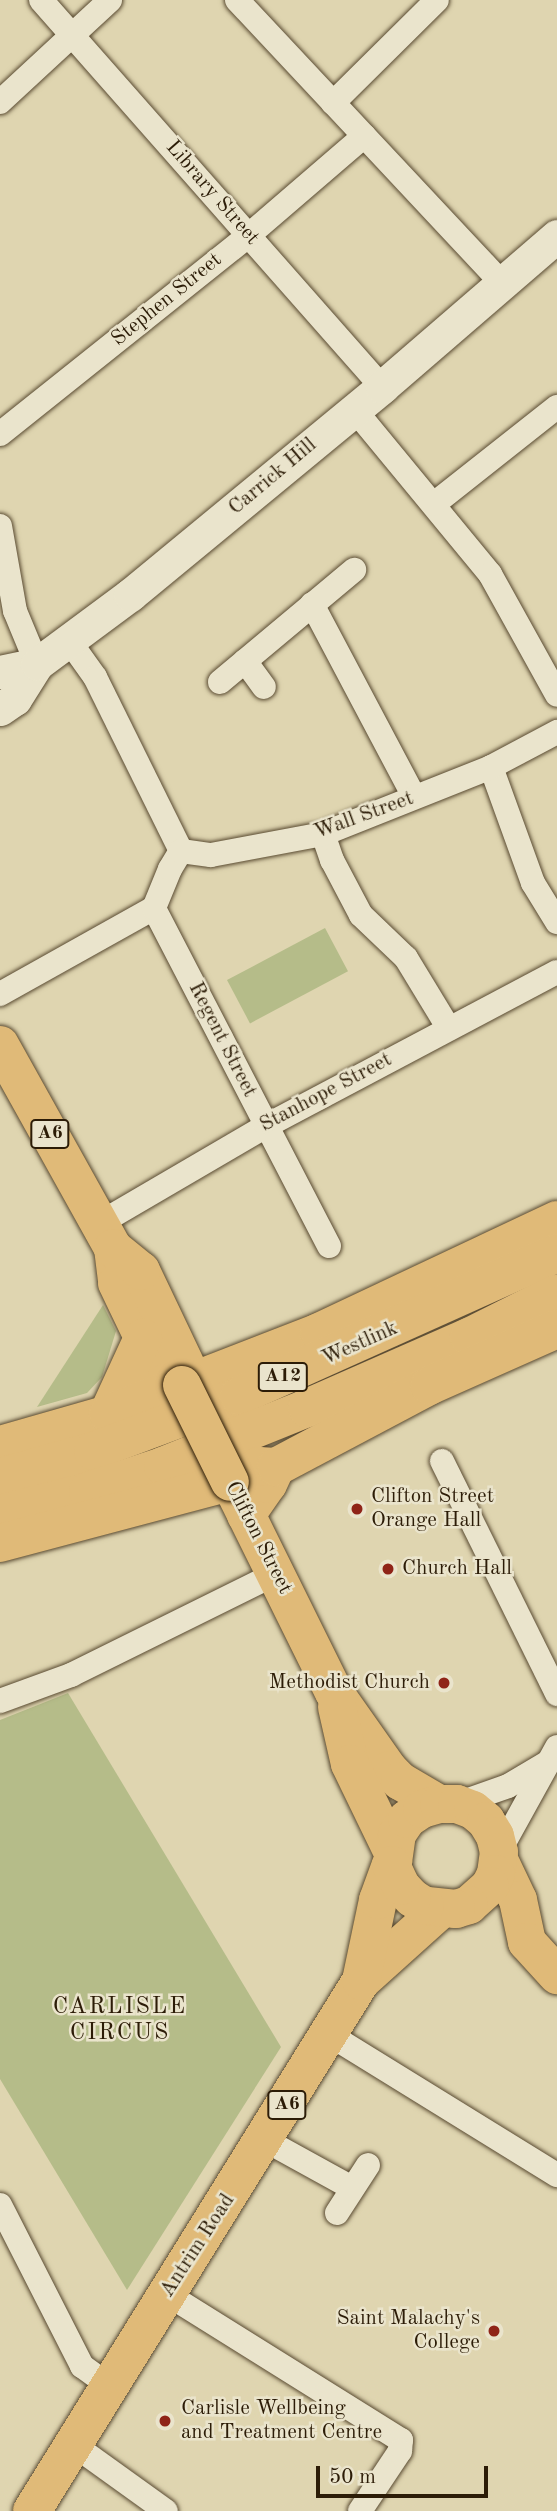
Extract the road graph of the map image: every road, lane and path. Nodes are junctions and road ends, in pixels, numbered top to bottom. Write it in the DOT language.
graph roads {
  1 [pos="41,0"];
  2 [pos="110,0"];
  3 [pos="237,0"];
  4 [pos="438,0"];
  5 [pos="72,35"];
  6 [pos="0,102"];
  7 [pos="333,103"];
  8 [pos="364,136"];
  9 [pos="557,216"];
  10 [pos="249,234"];
  11 [pos="557,236"];
  12 [pos="501,282"];
  13 [pos="382,387"];
  14 [pos="557,407"];
  15 [pos="354,409"];
  16 [pos="0,434"];
  17 [pos="433,504"];
  18 [pos="0,526"];
  19 [pos="354,570"];
  20 [pos="312,604"];
  21 [pos="70,642"];
  22 [pos="245,661"];
  23 [pos="37,664"];
  24 [pos="0,672"];
  25 [pos="220,682"];
  26 [pos="264,687"];
  27 [pos="557,695"];
  28 [pos="0,709"];
  29 [pos="557,732"];
  30 [pos="491,767"];
  31 [pos="414,797"];
  32 [pos="323,834"];
  33 [pos="175,860"];
  34 [pos="154,908"];
  35 [pos="556,921"];
  36 [pos="557,972"];
  37 [pos="0,994"];
  38 [pos="448,1027"];
  39 [pos="0,1045"];
  40 [pos="266,1126"];
  41 [pos="557,1220"];
  42 [pos="106,1236"];
  43 [pos="329,1246"];
  44 [pos="557,1253"];
  45 [pos="557,1293"];
  46 [pos="557,1329"];
  47 [pos="143,1338"];
  48 [pos="182,1385"];
  49 [pos="108,1414"];
  50 [pos="0,1445"];
  51 [pos="442,1461"];
  52 [pos="0,1477"];
  53 [pos="238,1499"];
  54 [pos="0,1514"];
  55 [pos="0,1543"];
  56 [pos="277,1573"];
  57 [pos="334,1692"];
  58 [pos="557,1694"];
  59 [pos="0,1701"];
  60 [pos="552,1755"];
  61 [pos="448,1804"];
  62 [pos="499,1856"];
  63 [pos="392,1858"];
  64 [pos="448,1909"];
  65 [pos="527,1942"];
  66 [pos="557,1975"];
  67 [pos="361,1981"];
  68 [pos="330,2035"];
  69 [pos="265,2140"];
  70 [pos="368,2165"];
  71 [pos="557,2175"];
  72 [pos="352,2188"];
  73 [pos="0,2205"];
  74 [pos="337,2213"];
  75 [pos="167,2294"];
  76 [pos="110,2386"];
  77 [pos="74,2445"];
  78 [pos="32,2511"];
  79 [pos="166,2511"];
  80 [pos="360,2511"];
  1 -- 5 [label="street, Library Street"];
  2 -- 5 [label="street"];
  3 -- 7 [label="street"];
  4 -- 7 [label="street"];
  5 -- 6 [label="street"];
  5 -- 10 [label="street, Library Street"];
  7 -- 8 [label="street"];
  8 -- 10 [label="street, Stephen Street"];
  8 -- 12 [label="street"];
  9 -- 12 [label="main road, Carrick Hill"];
  10 -- 13 [label="street, Library Street"];
  10 -- 16 [label="street, Stephen Street"];
  11 -- 12 [label="main road, Carrick Hill"];
  12 -- 13 [label="main road, Carrick Hill"];
  13 -- 15 [label="main road, Carrick Hill"];
  14 -- 17 [label="street"];
  15 -- 17 [label="street"];
  15 -- 21 [label="main road, Carrick Hill"];
  17 -- 27 [label="street"];
  18 -- 23 [label="street"];
  19 -- 20 [label="street"];
  20 -- 22 [label="street"];
  20 -- 31 [label="street"];
  21 -- 23 [label="main road, Carrick Hill"];
  21 -- 33 [label="street"];
  22 -- 25 [label="street"];
  22 -- 26 [label="street"];
  23 -- 24 [label="main road, Carrick Hill"];
  23 -- 28 [label="main road, Carrick Hill"];
  29 -- 30 [label="street, Wall Street"];
  30 -- 31 [label="street, Wall Street"];
  30 -- 35 [label="street"];
  31 -- 32 [label="street, Wall Street"];
  32 -- 33 [label="street, Wall Street"];
  32 -- 38 [label="street"];
  33 -- 34 [label="street"];
  34 -- 37 [label="street"];
  34 -- 40 [label="street, Regent Street"];
  36 -- 38 [label="street, Stanhope Street"];
  38 -- 40 [label="street, Stanhope Street"];
  39 -- 42 [label="main road, Clifton Street / A6"];
  40 -- 42 [label="street, Stanhope Street"];
  40 -- 43 [label="street, Regent Street"];
  41 -- 48 [label="main road"];
  42 -- 47 [label="main road, Clifton Street / A6"];
  42 -- 48 [label="main road, Clifton Street / A6"];
  44 -- 52 [label="main road, Westlink / A12"];
  45 -- 54 [label="main road, Westlink / A12"];
  46 -- 53 [label="main road"];
  47 -- 48 [label="main road, Clifton Street / A6"];
  47 -- 49 [label="main road"];
  48 -- 49 [label="main road"];
  48 -- 53 [label="main road, Clifton Street / A6, bridge"];
  49 -- 50 [label="main road"];
  51 -- 58 [label="street"];
  53 -- 55 [label="main road"];
  53 -- 56 [label="main road, Clifton Street / A6"];
  56 -- 57 [label="main road, Clifton Street / A6"];
  56 -- 59 [label="street"];
  57 -- 61 [label="main road, Clifton Street / A6"];
  57 -- 63 [label="main road, Clifton Street / A6"];
  60 -- 61 [label="street"];
  60 -- 62 [label="street"];
  61 -- 62 [label="main road, A6"];
  61 -- 63 [label="main road, A6"];
  62 -- 64 [label="main road, A6"];
  62 -- 65 [label="main road"];
  63 -- 64 [label="main road, A6"];
  63 -- 67 [label="main road, Antrim Road / A6"];
  64 -- 65 [label="main road"];
  64 -- 67 [label="main road, Antrim Road / A6"];
  65 -- 66 [label="main road"];
  67 -- 68 [label="main road, Antrim Road / A6"];
  68 -- 69 [label="main road, Antrim Road / A6"];
  68 -- 71 [label="street"];
  69 -- 72 [label="street"];
  69 -- 75 [label="main road, Antrim Road / A6"];
  70 -- 72 [label="street"];
  72 -- 74 [label="street"];
  73 -- 76 [label="street"];
  75 -- 76 [label="main road, Antrim Road / A6"];
  75 -- 80 [label="street"];
  76 -- 77 [label="main road, Antrim Road / A6"];
  77 -- 78 [label="main road, Antrim Road / A6"];
  77 -- 79 [label="street"];
}
